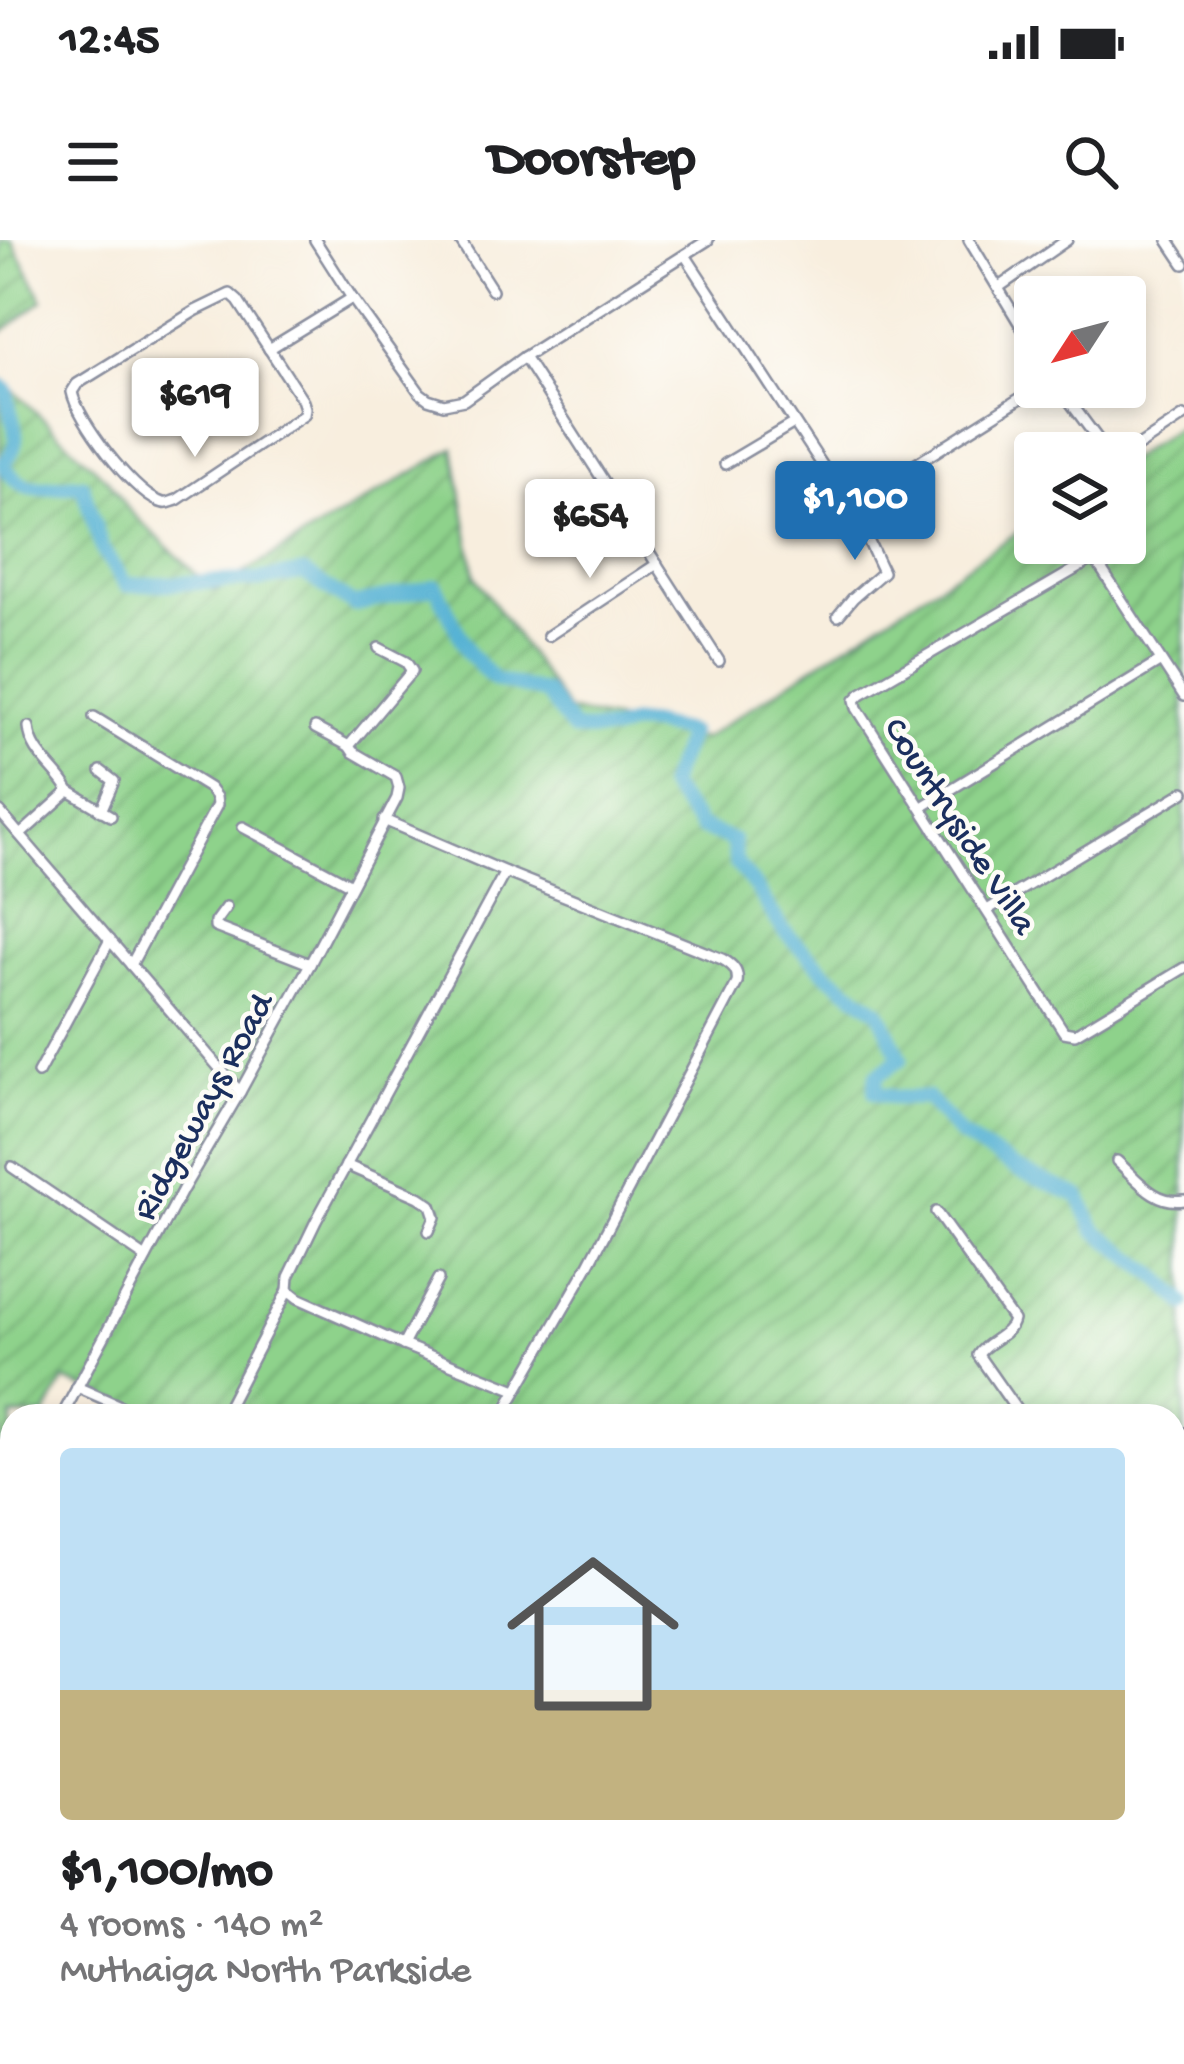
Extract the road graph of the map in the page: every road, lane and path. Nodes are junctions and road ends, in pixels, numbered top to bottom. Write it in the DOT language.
graph roads {
  1 [pos="315,240"];
  2 [pos="460,240"];
  3 [pos="708,240"];
  4 [pos="969,240"];
  5 [pos="1067,240"];
  6 [pos="1168,240"];
  7 [pos="685,254"];
  8 [pos="1184,264"];
  9 [pos="999,287"];
  10 [pos="493,290"];
  11 [pos="352,298"];
  12 [pos="1014,313"];
  13 [pos="269,349"];
  14 [pos="524,357"];
  15 [pos="1014,402"];
  16 [pos="1184,416"];
  17 [pos="794,423"];
  18 [pos="1146,441"];
  19 [pos="725,464"];
  20 [pos="849,504"];
  21 [pos="657,564"];
  22 [pos="838,616"];
  23 [pos="548,636"];
  24 [pos="379,647"];
  25 [pos="719,661"];
  26 [pos="1161,661"];
  27 [pos="1184,696"];
  28 [pos="94,717"];
  29 [pos="29,727"];
  30 [pos="315,728"];
  31 [pos="349,746"];
  32 [pos="101,771"];
  33 [pos="70,791"];
  34 [pos="1184,792"];
  35 [pos="922,807"];
  36 [pos="0,812"];
  37 [pos="384,820"];
  38 [pos="243,827"];
  39 [pos="20,835"];
  40 [pos="505,872"];
  41 [pos="351,884"];
  42 [pos="226,907"];
  43 [pos="987,910"];
  44 [pos="110,940"];
  45 [pos="310,964"];
  46 [pos="131,965"];
  47 [pos="1184,968"];
  48 [pos="38,1073"];
  49 [pos="240,1092"];
  50 [pos="1117,1161"];
  51 [pos="346,1165"];
  52 [pos="12,1167"];
  53 [pos="1184,1200"];
  54 [pos="936,1211"];
  55 [pos="429,1231"];
  56 [pos="146,1258"];
  57 [pos="438,1279"];
  58 [pos="288,1290"];
  59 [pos="403,1346"];
  60 [pos="77,1388"];
  61 [pos="516,1390"];
  62 [pos="68,1404"];
  63 [pos="115,1404"];
  64 [pos="229,1404"];
  65 [pos="508,1404"];
  66 [pos="1012,1404"];
  1 -- 11 [label="street"];
  2 -- 10 [label="street"];
  3 -- 7 [label="street"];
  4 -- 9 [label="street"];
  5 -- 9 [label="street"];
  6 -- 8 [label="street"];
  7 -- 14 [label="street"];
  7 -- 17 [label="street"];
  9 -- 12 [label="street"];
  11 -- 13 [label="street"];
  11 -- 14 [label="street"];
  13 -- 13 [label="street"];
  14 -- 21 [label="street"];
  15 -- 20 [label="street"];
  16 -- 18 [label="street"];
  17 -- 19 [label="street"];
  17 -- 20 [label="street"];
  20 -- 22 [label="street"];
  21 -- 23 [label="street"];
  21 -- 25 [label="street"];
  24 -- 31 [label="street"];
  26 -- 27 [label="street"];
  26 -- 35 [label="street"];
  26 -- 35 [label="street, Countryside Villa"];
  28 -- 46 [label="street"];
  29 -- 33 [label="street"];
  30 -- 31 [label="street"];
  31 -- 37 [label="street"];
  32 -- 33 [label="street"];
  33 -- 39 [label="street"];
  34 -- 43 [label="street"];
  35 -- 43 [label="street, Countryside Villa"];
  36 -- 39 [label="street"];
  37 -- 40 [label="street"];
  37 -- 41 [label="street, Ridgeways Road"];
  38 -- 41 [label="street"];
  39 -- 44 [label="street"];
  40 -- 51 [label="street"];
  40 -- 61 [label="street"];
  41 -- 45 [label="street, Ridgeways Road"];
  42 -- 45 [label="street"];
  43 -- 47 [label="street, Countryside Villa"];
  44 -- 46 [label="street"];
  44 -- 48 [label="street"];
  45 -- 49 [label="street, Ridgeways Road"];
  46 -- 49 [label="street"];
  49 -- 56 [label="street, Ridgeways Road"];
  50 -- 53 [label="street"];
  51 -- 55 [label="street"];
  51 -- 58 [label="street"];
  52 -- 56 [label="street"];
  54 -- 66 [label="street"];
  56 -- 60 [label="street, Ridgeways Road"];
  57 -- 59 [label="street"];
  58 -- 59 [label="street"];
  58 -- 64 [label="street"];
  59 -- 61 [label="street"];
  60 -- 62 [label="street, Ridgeways Road"];
  60 -- 63 [label="street"];
  61 -- 65 [label="street"];
}
